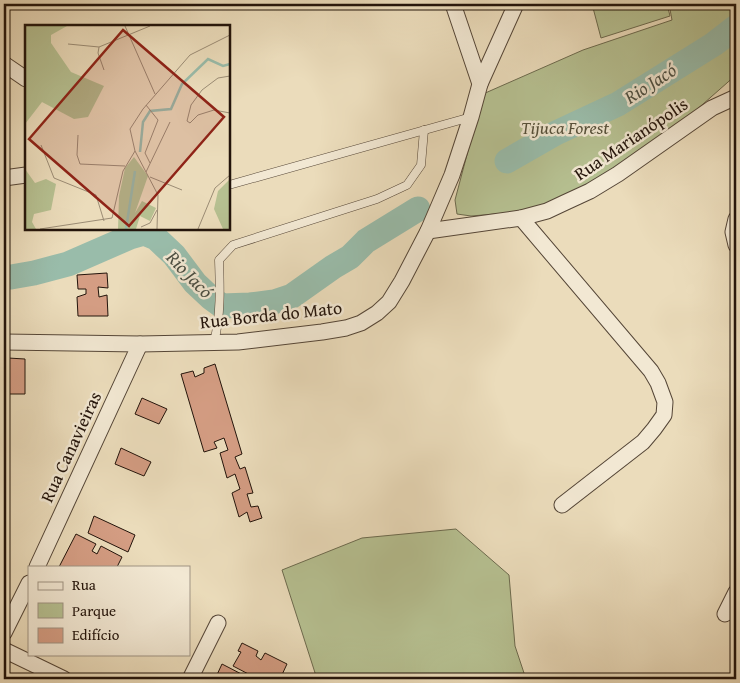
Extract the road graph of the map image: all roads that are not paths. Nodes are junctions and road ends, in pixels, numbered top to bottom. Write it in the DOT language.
graph roads {
  1 [pos="453,4"];
  2 [pos="516,4"];
  3 [pos="4,64"];
  4 [pos="25,78"];
  5 [pos="480,84"];
  6 [pos="736,96"];
  7 [pos="471,117"];
  8 [pos="424,130"];
  9 [pos="25,175"];
  10 [pos="4,178"];
  11 [pos="230,185"];
  12 [pos="521,218"];
  13 [pos="736,219"];
  14 [pos="428,231"];
  15 [pos="736,245"];
  16 [pos="216,338"];
  17 [pos="4,342"];
  18 [pos="140,344"];
  19 [pos="562,505"];
  20 [pos="37,566"];
  21 [pos="28,585"];
  22 [pos="736,592"];
  23 [pos="725,614"];
  24 [pos="218,623"];
  25 [pos="4,633"];
  26 [pos="4,650"];
  27 [pos="64,679"];
  28 [pos="190,679"];
  1 -- 5 [label="street"];
  2 -- 5 [label="street, Rua Borda do Mato"];
  3 -- 4 [label="street"];
  5 -- 7 [label="street, Rua Borda do Mato"];
  6 -- 12 [label="street, Rua Marianópolis"];
  7 -- 8 [label="lane"];
  7 -- 14 [label="street, Rua Borda do Mato"];
  8 -- 11 [label="lane"];
  8 -- 16 [label="lane"];
  9 -- 10 [label="street"];
  12 -- 14 [label="street, Rua Marianópolis"];
  12 -- 19 [label="street"];
  13 -- 15 [label="street"];
  14 -- 16 [label="street, Rua Borda do Mato"];
  16 -- 18 [label="street, Rua Borda do Mato"];
  17 -- 18 [label="street, Rua Borda do Mato"];
  18 -- 20 [label="street, Rua Canavieiras"];
  21 -- 25 [label="street"];
  22 -- 23 [label="street"];
  24 -- 28 [label="street"];
  26 -- 27 [label="street"];
}
